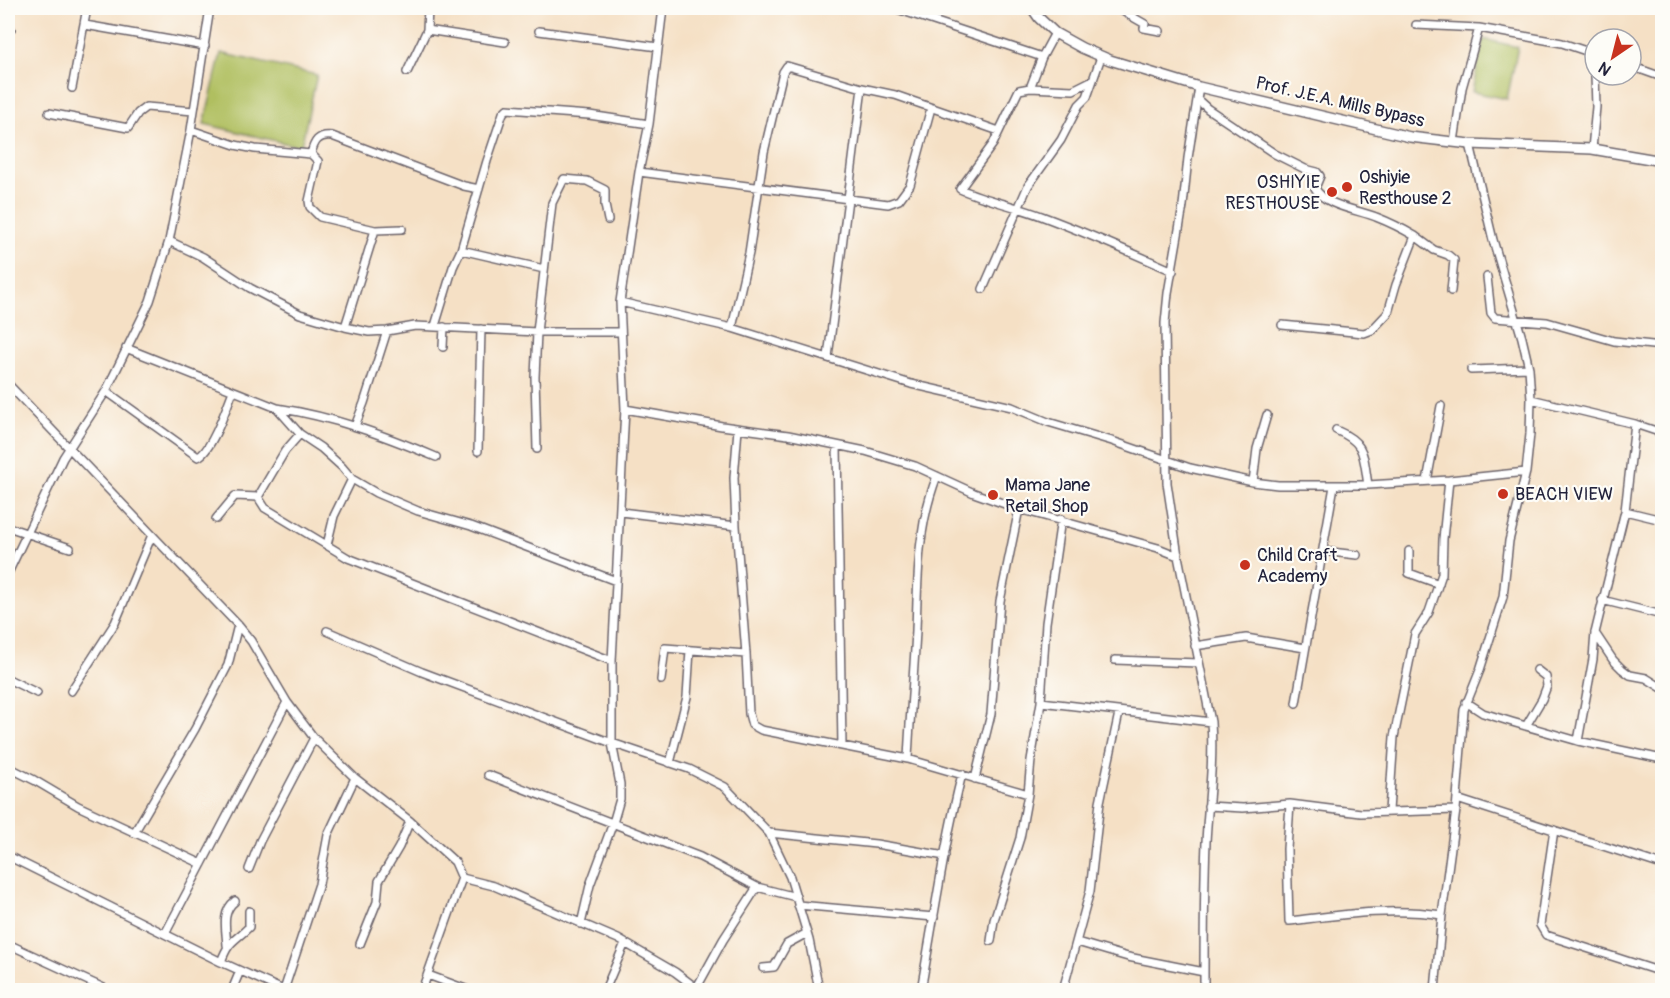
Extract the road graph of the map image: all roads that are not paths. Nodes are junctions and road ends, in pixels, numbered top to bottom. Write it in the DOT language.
graph roads {
  1 [pos="87,8"];
  2 [pos="210,8"];
  3 [pos="428,8"];
  4 [pos="663,8"];
  5 [pos="894,8"];
  6 [pos="1032,8"];
  7 [pos="1087,8"];
  8 [pos="1099,8"];
  9 [pos="1117,8"];
  10 [pos="1291,8"];
  11 [pos="1301,11"];
  12 [pos="85,25"];
  13 [pos="1416,25"];
  14 [pos="1479,28"];
  15 [pos="427,30"];
  16 [pos="1160,30"];
  17 [pos="539,31"];
  18 [pos="1055,33"];
  19 [pos="505,42"];
  20 [pos="205,46"];
  21 [pos="658,47"];
  22 [pos="1583,50"];
  23 [pos="1042,57"];
  24 [pos="1101,57"];
  25 [pos="1643,70"];
  26 [pos="406,72"];
  27 [pos="1662,77"];
  28 [pos="1093,80"];
  29 [pos="1199,87"];
  30 [pos="1595,87"];
  31 [pos="72,88"];
  32 [pos="862,88"];
  33 [pos="1030,88"];
  34 [pos="1198,100"];
  35 [pos="931,108"];
  36 [pos="194,111"];
  37 [pos="49,113"];
  38 [pos="649,124"];
  39 [pos="192,130"];
  40 [pos="999,131"];
  41 [pos="1454,142"];
  42 [pos="1470,144"];
  43 [pos="1592,149"];
  44 [pos="311,154"];
  45 [pos="1662,161"];
  46 [pos="639,172"];
  47 [pos="760,187"];
  48 [pos="479,189"];
  49 [pos="847,199"];
  50 [pos="1018,208"];
  51 [pos="608,220"];
  52 [pos="402,229"];
  53 [pos="375,230"];
  54 [pos="1415,236"];
  55 [pos="169,241"];
  56 [pos="462,250"];
  57 [pos="544,269"];
  58 [pos="1173,271"];
  59 [pos="1487,277"];
  60 [pos="983,289"];
  61 [pos="1451,291"];
  62 [pos="620,302"];
  63 [pos="1517,320"];
  64 [pos="1282,325"];
  65 [pos="435,326"];
  66 [pos="345,327"];
  67 [pos="444,327"];
  68 [pos="732,328"];
  69 [pos="481,329"];
  70 [pos="387,331"];
  71 [pos="537,332"];
  72 [pos="620,332"];
  73 [pos="1662,346"];
  74 [pos="443,347"];
  75 [pos="126,348"];
  76 [pos="828,357"];
  77 [pos="1528,368"];
  78 [pos="1471,370"];
  79 [pos="8,384"];
  80 [pos="106,391"];
  81 [pos="233,391"];
  82 [pos="1531,399"];
  83 [pos="1441,406"];
  84 [pos="277,408"];
  85 [pos="626,409"];
  86 [pos="1267,415"];
  87 [pos="1635,424"];
  88 [pos="355,426"];
  89 [pos="738,429"];
  90 [pos="1336,430"];
  91 [pos="1662,433"];
  92 [pos="300,434"];
  93 [pos="837,447"];
  94 [pos="70,448"];
  95 [pos="537,449"];
  96 [pos="478,451"];
  97 [pos="436,457"];
  98 [pos="1168,461"];
  99 [pos="1526,472"];
  100 [pos="937,476"];
  101 [pos="351,479"];
  102 [pos="1449,480"];
  103 [pos="1427,481"];
  104 [pos="1253,482"];
  105 [pos="1368,485"];
  106 [pos="1335,486"];
  107 [pos="258,497"];
  108 [pos="1019,508"];
  109 [pos="1625,511"];
  110 [pos="621,512"];
  111 [pos="216,519"];
  112 [pos="1061,519"];
  113 [pos="1662,520"];
  114 [pos="736,526"];
  115 [pos="8,527"];
  116 [pos="26,535"];
  117 [pos="152,535"];
  118 [pos="327,545"];
  119 [pos="70,548"];
  120 [pos="1323,551"];
  121 [pos="1409,551"];
  122 [pos="1357,555"];
  123 [pos="1178,556"];
  124 [pos="8,573"];
  125 [pos="616,581"];
  126 [pos="1439,584"];
  127 [pos="1602,600"];
  128 [pos="1662,615"];
  129 [pos="238,625"];
  130 [pos="327,631"];
  131 [pos="1595,633"];
  132 [pos="1196,646"];
  133 [pos="1305,648"];
  134 [pos="690,650"];
  135 [pos="746,654"];
  136 [pos="1115,660"];
  137 [pos="612,661"];
  138 [pos="1198,663"];
  139 [pos="1537,670"];
  140 [pos="8,679"];
  141 [pos="661,680"];
  142 [pos="1662,688"];
  143 [pos="71,691"];
  144 [pos="37,693"];
  145 [pos="287,702"];
  146 [pos="1041,702"];
  147 [pos="1466,702"];
  148 [pos="1296,703"];
  149 [pos="1119,713"];
  150 [pos="1211,722"];
  151 [pos="1526,726"];
  152 [pos="314,738"];
  153 [pos="1578,741"];
  154 [pos="612,743"];
  155 [pos="842,746"];
  156 [pos="908,759"];
  157 [pos="1662,759"];
  158 [pos="670,763"];
  159 [pos="8,767"];
  160 [pos="962,774"];
  161 [pos="488,775"];
  162 [pos="355,778"];
  163 [pos="975,779"];
  164 [pos="1028,794"];
  165 [pos="1457,799"];
  166 [pos="1290,804"];
  167 [pos="1208,806"];
  168 [pos="1456,810"];
  169 [pos="1389,811"];
  170 [pos="410,821"];
  171 [pos="613,823"];
  172 [pos="1554,830"];
  173 [pos="134,833"];
  174 [pos="769,833"];
  175 [pos="8,856"];
  176 [pos="945,856"];
  177 [pos="202,864"];
  178 [pos="1662,865"];
  179 [pos="249,869"];
  180 [pos="462,878"];
  181 [pos="757,887"];
  182 [pos="235,901"];
  183 [pos="797,901"];
  184 [pos="249,911"];
  185 [pos="1442,915"];
  186 [pos="934,918"];
  187 [pos="581,924"];
  188 [pos="807,933"];
  189 [pos="165,934"];
  190 [pos="991,941"];
  191 [pos="1077,942"];
  192 [pos="8,944"];
  193 [pos="360,944"];
  194 [pos="625,944"];
  195 [pos="227,945"];
  196 [pos="221,962"];
  197 [pos="763,968"];
  198 [pos="240,971"];
  199 [pos="1204,972"];
  200 [pos="428,975"];
  201 [pos="1662,982"];
  202 [pos="95,988"];
  203 [pos="698,989"];
  204 [pos="108,990"];
  205 [pos="232,990"];
  206 [pos="284,990"];
  207 [pos="422,990"];
  208 [pos="468,990"];
  209 [pos="605,990"];
  210 [pos="819,990"];
  211 [pos="921,990"];
  212 [pos="1063,990"];
  213 [pos="1203,990"];
  214 [pos="1435,990"];
  215 [pos="1656,990"];
  1 -- 12 [label="street"];
  2 -- 20 [label="street"];
  3 -- 15 [label="street"];
  4 -- 21 [label="street"];
  5 -- 23 [label="street"];
  6 -- 18 [label="street, Prof. J.E.A. Mills Bypass"];
  7 -- 8 [label="street"];
  9 -- 16 [label="street"];
  10 -- 11 [label="street"];
  12 -- 20 [label="street"];
  12 -- 31 [label="street"];
  13 -- 14 [label="street"];
  14 -- 22 [label="street"];
  14 -- 41 [label="street"];
  15 -- 19 [label="street"];
  15 -- 26 [label="street"];
  17 -- 21 [label="street"];
  18 -- 23 [label="street"];
  18 -- 24 [label="street, Prof. J.E.A. Mills Bypass"];
  20 -- 36 [label="street"];
  21 -- 38 [label="street"];
  23 -- 33 [label="street"];
  24 -- 28 [label="street"];
  24 -- 29 [label="street, Prof. J.E.A. Mills Bypass"];
  25 -- 27 [label="street"];
  28 -- 33 [label="street"];
  28 -- 50 [label="street"];
  29 -- 34 [label="street"];
  29 -- 41 [label="street, Prof. J.E.A. Mills Bypass"];
  30 -- 43 [label="street"];
  32 -- 35 [label="street"];
  32 -- 47 [label="street"];
  32 -- 49 [label="street"];
  33 -- 40 [label="street"];
  34 -- 54 [label="street"];
  34 -- 58 [label="street"];
  35 -- 40 [label="street"];
  35 -- 49 [label="street"];
  36 -- 37 [label="street"];
  36 -- 39 [label="street"];
  38 -- 46 [label="street"];
  38 -- 48 [label="street"];
  39 -- 44 [label="street"];
  39 -- 55 [label="street"];
  40 -- 50 [label="street"];
  41 -- 42 [label="street, Prof. J.E.A. Mills Bypass"];
  42 -- 43 [label="street, Prof. J.E.A. Mills Bypass"];
  42 -- 63 [label="street"];
  43 -- 45 [label="street, Prof. J.E.A. Mills Bypass"];
  44 -- 48 [label="street"];
  44 -- 53 [label="street"];
  46 -- 47 [label="street"];
  46 -- 62 [label="street"];
  47 -- 49 [label="street"];
  47 -- 68 [label="street"];
  48 -- 56 [label="street"];
  49 -- 76 [label="street"];
  50 -- 58 [label="street"];
  50 -- 60 [label="street"];
  51 -- 57 [label="street"];
  52 -- 53 [label="street"];
  53 -- 66 [label="street"];
  54 -- 61 [label="street"];
  54 -- 64 [label="street"];
  55 -- 66 [label="street"];
  55 -- 75 [label="street"];
  56 -- 57 [label="street"];
  56 -- 65 [label="street"];
  57 -- 71 [label="street"];
  58 -- 98 [label="street"];
  59 -- 63 [label="street"];
  62 -- 68 [label="street"];
  62 -- 72 [label="street"];
  63 -- 73 [label="street"];
  63 -- 77 [label="street"];
  65 -- 67 [label="street"];
  65 -- 70 [label="street"];
  66 -- 70 [label="street"];
  67 -- 69 [label="street"];
  67 -- 74 [label="street"];
  68 -- 76 [label="street"];
  69 -- 71 [label="street"];
  69 -- 96 [label="street"];
  70 -- 88 [label="street"];
  71 -- 72 [label="street"];
  71 -- 95 [label="street"];
  72 -- 85 [label="street"];
  75 -- 80 [label="street"];
  75 -- 81 [label="street"];
  76 -- 98 [label="street"];
  77 -- 78 [label="street"];
  77 -- 82 [label="street"];
  79 -- 94 [label="street"];
  80 -- 81 [label="street"];
  80 -- 94 [label="street"];
  81 -- 84 [label="street"];
  82 -- 87 [label="street"];
  82 -- 99 [label="street"];
  83 -- 103 [label="street"];
  84 -- 88 [label="street"];
  84 -- 92 [label="street"];
  85 -- 89 [label="street"];
  85 -- 110 [label="street"];
  86 -- 104 [label="street"];
  87 -- 91 [label="street"];
  87 -- 109 [label="street"];
  88 -- 97 [label="street"];
  89 -- 93 [label="street"];
  89 -- 114 [label="street"];
  90 -- 105 [label="street"];
  92 -- 101 [label="street"];
  92 -- 107 [label="street"];
  93 -- 100 [label="street"];
  93 -- 155 [label="street"];
  94 -- 116 [label="street"];
  94 -- 117 [label="street"];
  98 -- 104 [label="street"];
  98 -- 123 [label="street"];
  99 -- 102 [label="street"];
  99 -- 147 [label="street"];
  100 -- 108 [label="street"];
  100 -- 156 [label="street"];
  101 -- 118 [label="street"];
  101 -- 125 [label="street"];
  102 -- 103 [label="street"];
  102 -- 126 [label="street"];
  103 -- 105 [label="street"];
  104 -- 106 [label="street"];
  105 -- 106 [label="street"];
  106 -- 120 [label="street"];
  107 -- 111 [label="street"];
  107 -- 118 [label="street"];
  108 -- 112 [label="street"];
  108 -- 163 [label="street"];
  109 -- 113 [label="street"];
  109 -- 127 [label="street"];
  110 -- 114 [label="street"];
  110 -- 125 [label="street"];
  112 -- 123 [label="street"];
  112 -- 146 [label="street"];
  114 -- 135 [label="street"];
  115 -- 116 [label="street"];
  116 -- 119 [label="street"];
  116 -- 124 [label="street"];
  117 -- 129 [label="street"];
  117 -- 143 [label="street"];
  118 -- 137 [label="street"];
  120 -- 122 [label="street"];
  120 -- 133 [label="street"];
  121 -- 126 [label="street"];
  123 -- 132 [label="street"];
  125 -- 137 [label="street"];
  126 -- 169 [label="street"];
  127 -- 128 [label="street"];
  127 -- 131 [label="street"];
  129 -- 145 [label="street"];
  129 -- 173 [label="street"];
  130 -- 154 [label="street"];
  131 -- 142 [label="street"];
  131 -- 153 [label="street"];
  132 -- 133 [label="street"];
  132 -- 138 [label="street"];
  133 -- 148 [label="street"];
  134 -- 135 [label="street"];
  134 -- 141 [label="street"];
  134 -- 158 [label="street"];
  135 -- 155 [label="street"];
  136 -- 138 [label="street"];
  137 -- 154 [label="street"];
  138 -- 150 [label="street"];
  139 -- 151 [label="street"];
  140 -- 144 [label="street"];
  145 -- 152 [label="street"];
  145 -- 177 [label="street"];
  146 -- 149 [label="street"];
  146 -- 164 [label="street"];
  147 -- 151 [label="street"];
  147 -- 165 [label="street"];
  149 -- 150 [label="street"];
  149 -- 191 [label="street"];
  150 -- 167 [label="street"];
  151 -- 153 [label="street"];
  152 -- 162 [label="street"];
  152 -- 179 [label="street"];
  153 -- 157 [label="street"];
  154 -- 158 [label="street"];
  154 -- 171 [label="street"];
  155 -- 156 [label="street"];
  156 -- 160 [label="street"];
  158 -- 174 [label="street"];
  159 -- 173 [label="street"];
  160 -- 163 [label="street"];
  160 -- 176 [label="street"];
  161 -- 171 [label="street"];
  162 -- 170 [label="street"];
  162 -- 206 [label="street"];
  163 -- 164 [label="street"];
  164 -- 190 [label="street"];
  165 -- 168 [label="street"];
  165 -- 172 [label="street"];
  166 -- 167 [label="street"];
  166 -- 169 [label="street"];
  166 -- 185 [label="street"];
  167 -- 199 [label="street"];
  168 -- 169 [label="street"];
  168 -- 185 [label="street"];
  170 -- 180 [label="street"];
  170 -- 193 [label="street"];
  171 -- 181 [label="street"];
  171 -- 187 [label="street"];
  172 -- 178 [label="street"];
  172 -- 201 [label="street"];
  173 -- 177 [label="street"];
  174 -- 176 [label="street"];
  174 -- 183 [label="street"];
  175 -- 189 [label="street"];
  176 -- 186 [label="street"];
  177 -- 189 [label="street"];
  180 -- 187 [label="street"];
  180 -- 200 [label="street"];
  181 -- 183 [label="street"];
  181 -- 203 [label="street"];
  182 -- 195 [label="street"];
  183 -- 186 [label="street"];
  183 -- 188 [label="street"];
  184 -- 195 [label="street"];
  185 -- 214 [label="street"];
  186 -- 211 [label="street"];
  187 -- 194 [label="street"];
  188 -- 197 [label="street"];
  188 -- 210 [label="street"];
  189 -- 196 [label="street"];
  191 -- 199 [label="street"];
  191 -- 212 [label="street"];
  192 -- 202 [label="street"];
  194 -- 203 [label="street"];
  194 -- 209 [label="street"];
  195 -- 196 [label="street"];
  196 -- 198 [label="street"];
  198 -- 205 [label="street"];
  198 -- 206 [label="street"];
  199 -- 213 [label="street"];
  200 -- 207 [label="street"];
  200 -- 208 [label="street"];
  201 -- 215 [label="street"];
  202 -- 204 [label="street"];
}
